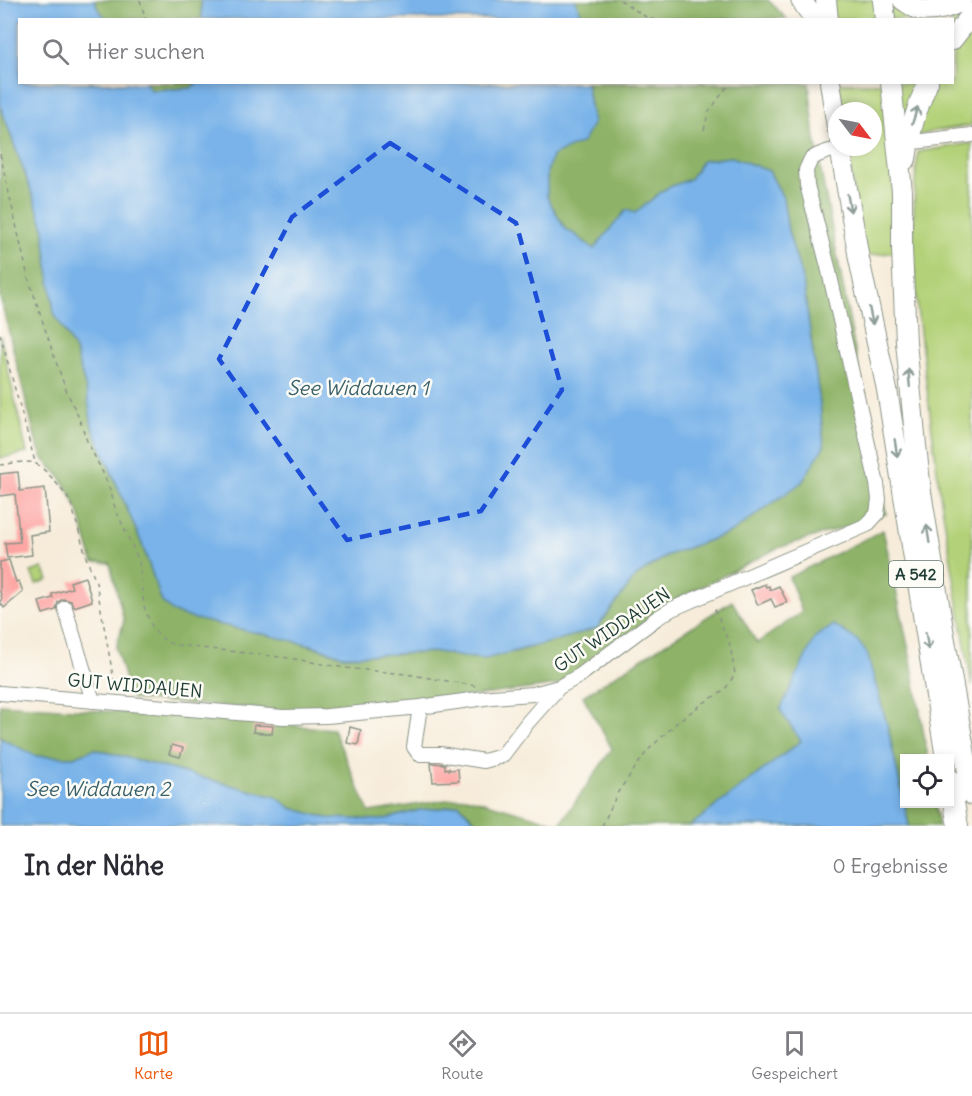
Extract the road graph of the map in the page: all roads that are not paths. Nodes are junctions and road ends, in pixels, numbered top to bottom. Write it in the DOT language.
graph roads {
  1 [pos="801,0"];
  2 [pos="826,0"];
  3 [pos="883,0"];
  4 [pos="903,0"];
  5 [pos="962,0"];
  6 [pos="972,14"];
  7 [pos="814,18"];
  8 [pos="828,18"];
  9 [pos="885,18"];
  10 [pos="954,37"];
  11 [pos="831,84"];
  12 [pos="891,84"];
  13 [pos="927,84"];
  14 [pos="834,102"];
  15 [pos="972,135"];
  16 [pos="914,142"];
  17 [pos="828,151"];
  18 [pos="836,156"];
  19 [pos="902,192"];
  20 [pos="64,608"];
  21 [pos="559,687"];
  22 [pos="0,693"];
  23 [pos="93,701"];
  24 [pos="420,707"];
  25 [pos="945,754"];
  26 [pos="972,795"];
  27 [pos="954,802"];
  28 [pos="958,826"];
  1 -- 7 [label="highway"];
  2 -- 8 [label="highway"];
  3 -- 9 [label="highway"];
  4 -- 5 [label="highway"];
  6 -- 10 [label="highway"];
  11 -- 14 [label="highway"];
  12 -- 19 [label="highway, A 542"];
  19 -- 13 [label="highway, one-way"];
  15 -- 16 [label="lane"];
  17 -- 21 [label="lane, GUT WIDDAUEN"];
  18 -- 25 [label="highway, A 542, one-way"];
  26 -- 19 [label="highway, A 542, one-way"];
  20 -- 23 [label="lane"];
  21 -- 24 [label="lane, GUT WIDDAUEN"];
  21 -- 24 [label="lane"];
  22 -- 23 [label="lane, GUT WIDDAUEN"];
  23 -- 24 [label="lane, GUT WIDDAUEN"];
  27 -- 28 [label="highway"];
}
